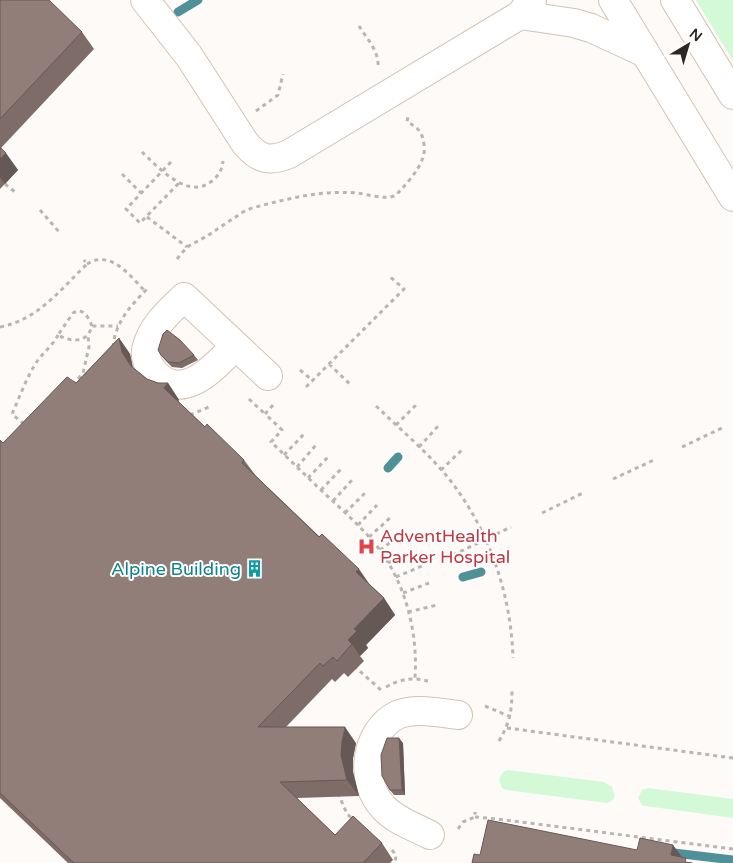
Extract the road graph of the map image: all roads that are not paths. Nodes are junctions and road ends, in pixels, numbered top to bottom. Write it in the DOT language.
graph roads {
  1 [pos="145,0"];
  2 [pos="613,0"];
  3 [pos="675,0"];
  4 [pos="526,8"];
  5 [pos="645,54"];
  6 [pos="733,95"];
  7 [pos="733,197"];
  8 [pos="235,346"];
  9 [pos="268,376"];
  10 [pos="458,715"];
  11 [pos="430,835"];
  1 -- 4 [label="street"];
  2 -- 5 [label="street"];
  3 -- 6 [label="street"];
  4 -- 5 [label="street"];
  5 -- 7 [label="street"];
  8 -- 8 [label="street"];
  8 -- 9 [label="street"];
  10 -- 11 [label="street"];
}
